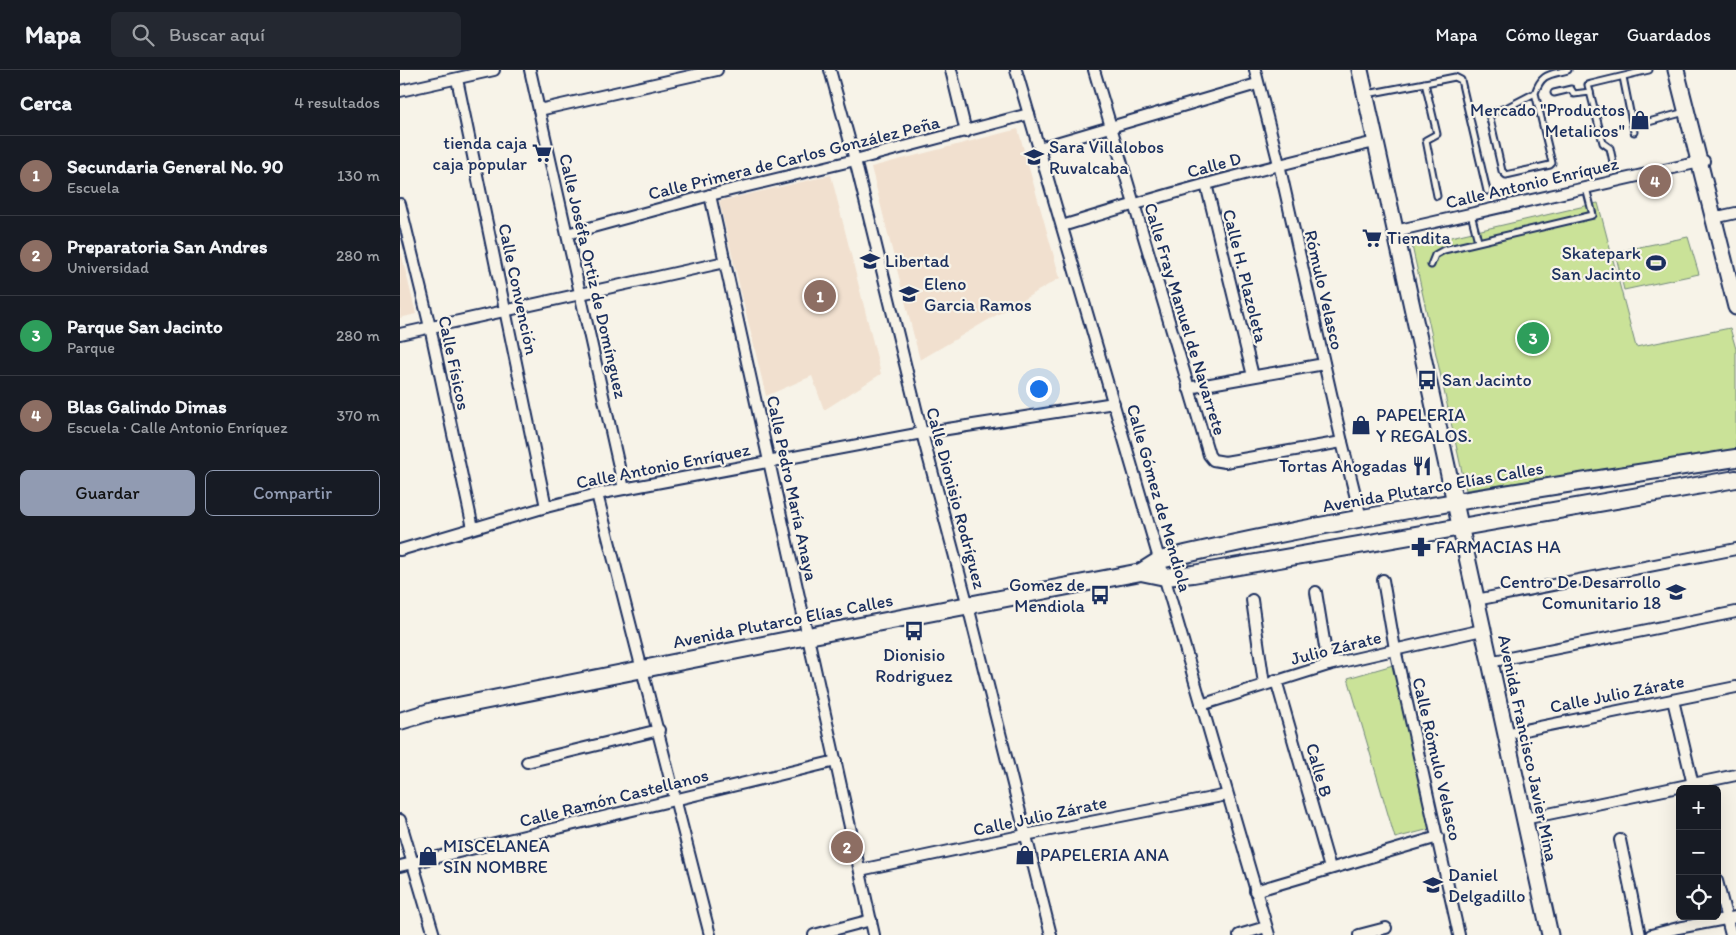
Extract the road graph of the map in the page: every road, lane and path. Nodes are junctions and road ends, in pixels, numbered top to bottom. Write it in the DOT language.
graph roads {
  1 [pos="494,70"];
  2 [pos="530,70"];
  3 [pos="717,70"];
  4 [pos="830,70"];
  5 [pos="951,70"];
  6 [pos="1016,70"];
  7 [pos="1094,70"];
  8 [pos="1255,70"];
  9 [pos="1360,70"];
  10 [pos="1568,70"];
  11 [pos="1649,70"];
  12 [pos="1676,70"];
  13 [pos="1623,77"];
  14 [pos="457,78"];
  15 [pos="1425,83"];
  16 [pos="1257,84"];
  17 [pos="400,91"];
  18 [pos="1590,92"];
  19 [pos="1536,93"];
  20 [pos="1554,93"];
  21 [pos="1365,95"];
  22 [pos="539,110"];
  23 [pos="1689,111"];
  24 [pos="1029,114"];
  25 [pos="1111,126"];
  26 [pos="966,132"];
  27 [pos="1375,142"];
  28 [pos="1039,148"];
  29 [pos="855,160"];
  30 [pos="1702,162"];
  31 [pos="1279,164"];
  32 [pos="1614,167"];
  33 [pos="1206,184"];
  34 [pos="1586,188"];
  35 [pos="1487,191"];
  36 [pos="710,195"];
  37 [pos="1437,196"];
  38 [pos="400,204"];
  39 [pos="1134,204"];
  40 [pos="1736,213"];
  41 [pos="1471,214"];
  42 [pos="1713,218"];
  43 [pos="1062,226"];
  44 [pos="1395,231"];
  45 [pos="567,234"];
  46 [pos="1478,241"];
  47 [pos="725,262"];
  48 [pos="1431,265"];
  49 [pos="1734,289"];
  50 [pos="580,294"];
  51 [pos="1736,307"];
  52 [pos="506,310"];
  53 [pos="430,327"];
  54 [pos="400,334"];
  55 [pos="1324,364"];
  56 [pos="1253,376"];
  57 [pos="1188,388"];
  58 [pos="1114,403"];
  59 [pos="922,433"];
  60 [pos="1342,442"];
  61 [pos="1736,458"];
  62 [pos="769,462"];
  63 [pos="1736,479"];
  64 [pos="624,489"];
  65 [pos="597,494"];
  66 [pos="1454,502"];
  67 [pos="546,506"];
  68 [pos="1360,518"];
  69 [pos="1460,527"];
  70 [pos="473,528"];
  71 [pos="1736,549"];
  72 [pos="400,550"];
  73 [pos="1160,560"];
  74 [pos="1141,572"];
  75 [pos="1166,577"];
  76 [pos="1382,580"];
  77 [pos="1316,592"];
  78 [pos="1252,600"];
  79 [pos="1476,600"];
  80 [pos="968,606"];
  81 [pos="1736,612"];
  82 [pos="1482,630"];
  83 [pos="808,636"];
  84 [pos="1395,649"];
  85 [pos="1490,662"];
  86 [pos="1328,664"];
  87 [pos="643,670"];
  88 [pos="1276,680"];
  89 [pos="1264,684"];
  90 [pos="1736,687"];
  91 [pos="1674,700"];
  92 [pos="1201,705"];
  93 [pos="400,711"];
  94 [pos="433,711"];
  95 [pos="400,721"];
  96 [pos="659,730"];
  97 [pos="1505,734"];
  98 [pos="836,761"];
  99 [pos="527,762"];
  100 [pos="1736,775"];
  101 [pos="1693,785"];
  102 [pos="1700,785"];
  103 [pos="1676,790"];
  104 [pos="1227,795"];
  105 [pos="675,800"];
  106 [pos="1524,819"];
  107 [pos="400,820"];
  108 [pos="1025,835"];
  109 [pos="1438,837"];
  110 [pos="1620,840"];
  111 [pos="413,863"];
  112 [pos="400,866"];
  113 [pos="1330,868"];
  114 [pos="860,870"];
  115 [pos="1255,890"];
  116 [pos="1721,892"];
  117 [pos="1731,918"];
  118 [pos="871,920"];
  119 [pos="1386,928"];
  120 [pos="1268,931"];
  121 [pos="1679,932"];
  122 [pos="434,935"];
  123 [pos="710,935"];
  124 [pos="814,935"];
  125 [pos="874,935"];
  126 [pos="1051,935"];
  127 [pos="1239,935"];
  128 [pos="1359,935"];
  129 [pos="1459,935"];
  130 [pos="1550,935"];
  131 [pos="1640,935"];
  132 [pos="1651,935"];
  133 [pos="1731,935"];
  1 -- 14 [label="street"];
  2 -- 22 [label="street, Calle Joséfa Ortiz de Domínguez"];
  3 -- 22 [label="street"];
  4 -- 29 [label="street, Calle Dionisio Rodríguez"];
  5 -- 26 [label="street"];
  6 -- 24 [label="street, Calle Gómez de Mendiola"];
  7 -- 25 [label="street, Calle Fray Manuel de Navarrete"];
  8 -- 16 [label="street, Rómulo Velasco"];
  9 -- 21 [label="main road, Avenida Francisco Javier Mina"];
  10 -- 19 [label="lane"];
  11 -- 13 [label="lane"];
  12 -- 23 [label="main road"];
  13 -- 18 [label="lane"];
  13 -- 23 [label="lane"];
  14 -- 17 [label="street"];
  14 -- 52 [label="street, Calle Convención"];
  15 -- 21 [label="lane"];
  15 -- 35 [label="lane"];
  15 -- 37 [label="lane"];
  16 -- 25 [label="street"];
  16 -- 31 [label="street, Rómulo Velasco"];
  18 -- 20 [label="lane"];
  18 -- 32 [label="lane"];
  19 -- 19 [label="lane"];
  21 -- 27 [label="main road, Avenida Francisco Javier Mina"];
  22 -- 45 [label="street, Calle Joséfa Ortiz de Domínguez"];
  23 -- 30 [label="main road"];
  24 -- 26 [label="street, Calle Primera de Carlos González Peña"];
  24 -- 28 [label="street, Calle Gómez de Mendiola"];
  25 -- 28 [label="street"];
  25 -- 39 [label="street, Calle Fray Manuel de Navarrete"];
  26 -- 29 [label="street, Calle Primera de Carlos González Peña"];
  27 -- 31 [label="street, Calle D"];
  27 -- 44 [label="main road, Avenida Francisco Javier Mina"];
  28 -- 43 [label="street, Calle Gómez de Mendiola"];
  29 -- 36 [label="street, Calle Primera de Carlos González Peña"];
  29 -- 59 [label="street, Calle Dionisio Rodríguez"];
  30 -- 34 [label="street, Calle Antonio Enríquez"];
  30 -- 42 [label="main road"];
  31 -- 33 [label="street, Calle D"];
  31 -- 55 [label="street, Rómulo Velasco"];
  33 -- 39 [label="street, Calle D"];
  33 -- 56 [label="street, Calle H. Plazoleta"];
  34 -- 41 [label="street, Calle Antonio Enríquez"];
  34 -- 46 [label="lane"];
  36 -- 45 [label="street, Calle Primera de Carlos González Peña"];
  36 -- 47 [label="street, Calle Pedro María Anaya"];
  38 -- 53 [label="street, Calle Físicos"];
  39 -- 43 [label="street, Calle D"];
  39 -- 57 [label="street, Calle Fray Manuel de Navarrete"];
  40 -- 42 [label="street"];
  41 -- 44 [label="street, Calle Antonio Enríquez"];
  41 -- 46 [label="lane"];
  42 -- 49 [label="main road"];
  43 -- 58 [label="street, Calle Gómez de Mendiola"];
  44 -- 66 [label="main road, Avenida Francisco Javier Mina"];
  45 -- 50 [label="street, Calle Joséfa Ortiz de Domínguez"];
  46 -- 48 [label="lane"];
  47 -- 50 [label="street"];
  47 -- 62 [label="street, Calle Pedro María Anaya"];
  49 -- 51 [label="main road"];
  50 -- 52 [label="street"];
  50 -- 64 [label="street, Calle Joséfa Ortiz de Domínguez"];
  52 -- 53 [label="street"];
  52 -- 67 [label="street, Calle Convención"];
  53 -- 54 [label="street"];
  53 -- 70 [label="street, Calle Físicos"];
  55 -- 56 [label="street"];
  55 -- 60 [label="street, Rómulo Velasco"];
  56 -- 57 [label="street"];
  57 -- 60 [label="street, Calle Fray Manuel de Navarrete"];
  58 -- 59 [label="street, Calle Antonio Enríquez"];
  58 -- 73 [label="street, Calle Gómez de Mendiola"];
  59 -- 62 [label="street, Calle Antonio Enríquez"];
  59 -- 80 [label="street, Calle Dionisio Rodríguez"];
  60 -- 68 [label="street, Rómulo Velasco"];
  61 -- 66 [label="main road, Avenida Plutarco Elías Calles"];
  62 -- 64 [label="street, Calle Antonio Enríquez"];
  62 -- 83 [label="street, Calle Pedro María Anaya"];
  63 -- 69 [label="main road, Avenida Plutarco Elías Calles"];
  64 -- 65 [label="street, Calle Antonio Enríquez"];
  65 -- 67 [label="street, Calle Antonio Enríquez"];
  65 -- 87 [label="street"];
  66 -- 68 [label="main road, Avenida Plutarco Elías Calles"];
  66 -- 69 [label="main road, Avenida Francisco Javier Mina"];
  67 -- 70 [label="street, Calle Antonio Enríquez"];
  68 -- 73 [label="main road, Avenida Plutarco Elías Calles"];
  69 -- 75 [label="main road, Avenida Plutarco Elías Calles"];
  69 -- 79 [label="main road, Avenida Francisco Javier Mina"];
  70 -- 72 [label="street, Calle Antonio Enríquez"];
  71 -- 79 [label="street"];
  73 -- 74 [label="main road, Avenida Plutarco Elías Calles"];
  73 -- 75 [label="street, Calle Gómez de Mendiola"];
  74 -- 75 [label="main road, Avenida Plutarco Elías Calles"];
  74 -- 80 [label="main road, Avenida Plutarco Elías Calles"];
  75 -- 92 [label="street, Calle Gómez de Mendiola"];
  76 -- 84 [label="street, Calle Rómulo Velasco"];
  77 -- 86 [label="street"];
  78 -- 89 [label="street"];
  79 -- 82 [label="main road, Avenida Francisco Javier Mina"];
  80 -- 83 [label="main road, Avenida Plutarco Elías Calles"];
  80 -- 108 [label="street, Calle Dionisio Rodríguez"];
  81 -- 85 [label="street"];
  82 -- 84 [label="street, Julio Zárate"];
  82 -- 85 [label="main road, Avenida Francisco Javier Mina"];
  83 -- 87 [label="main road, Avenida Plutarco Elías Calles"];
  83 -- 98 [label="street, Calle Pedro María Anaya"];
  84 -- 86 [label="street, Julio Zárate"];
  84 -- 109 [label="street, Calle Rómulo Velasco"];
  85 -- 97 [label="main road, Avenida Francisco Javier Mina"];
  86 -- 88 [label="street, Julio Zárate"];
  87 -- 94 [label="main road, Avenida Plutarco Elías Calles"];
  87 -- 96 [label="street"];
  88 -- 89 [label="street, Julio Zárate"];
  88 -- 113 [label="street, Calle B"];
  89 -- 92 [label="street, Julio Zárate"];
  90 -- 91 [label="street, Calle Julio Zárate"];
  91 -- 97 [label="street, Calle Julio Zárate"];
  91 -- 101 [label="street"];
  92 -- 104 [label="street, Calle Gómez de Mendiola"];
  93 -- 94 [label="main road, Avenida Plutarco Elías Calles"];
  94 -- 95 [label="main road, Avenida Plutarco Elías Calles"];
  96 -- 99 [label="street"];
  96 -- 105 [label="street"];
  97 -- 106 [label="main road, Avenida Francisco Javier Mina"];
  98 -- 105 [label="street, Calle Ramón Castellanos"];
  98 -- 114 [label="street, Calle Pedro María Anaya"];
  100 -- 102 [label="street"];
  103 -- 106 [label="street"];
  104 -- 108 [label="street, Calle Julio Zárate"];
  104 -- 115 [label="street, Calle Gómez de Mendiola"];
  105 -- 111 [label="street, Calle Ramón Castellanos"];
  105 -- 123 [label="street"];
  106 -- 130 [label="main road, Avenida Francisco Javier Mina"];
  107 -- 111 [label="street"];
  108 -- 114 [label="street, Calle Julio Zárate"];
  108 -- 126 [label="street, Calle Dionisio Rodríguez"];
  109 -- 113 [label="street"];
  109 -- 129 [label="street, Calle Rómulo Velasco"];
  110 -- 131 [label="street"];
  111 -- 112 [label="street, Calle Ramón Castellanos"];
  111 -- 122 [label="street"];
  113 -- 115 [label="street"];
  114 -- 118 [label="street, Calle Pedro María Anaya"];
  115 -- 120 [label="street, Calle Gómez de Mendiola"];
  116 -- 117 [label="street"];
  117 -- 121 [label="street"];
  117 -- 133 [label="street"];
  118 -- 124 [label="street"];
  118 -- 125 [label="street, Calle Pedro María Anaya"];
  119 -- 128 [label="street"];
  120 -- 127 [label="street"];
  121 -- 132 [label="street"];
}
